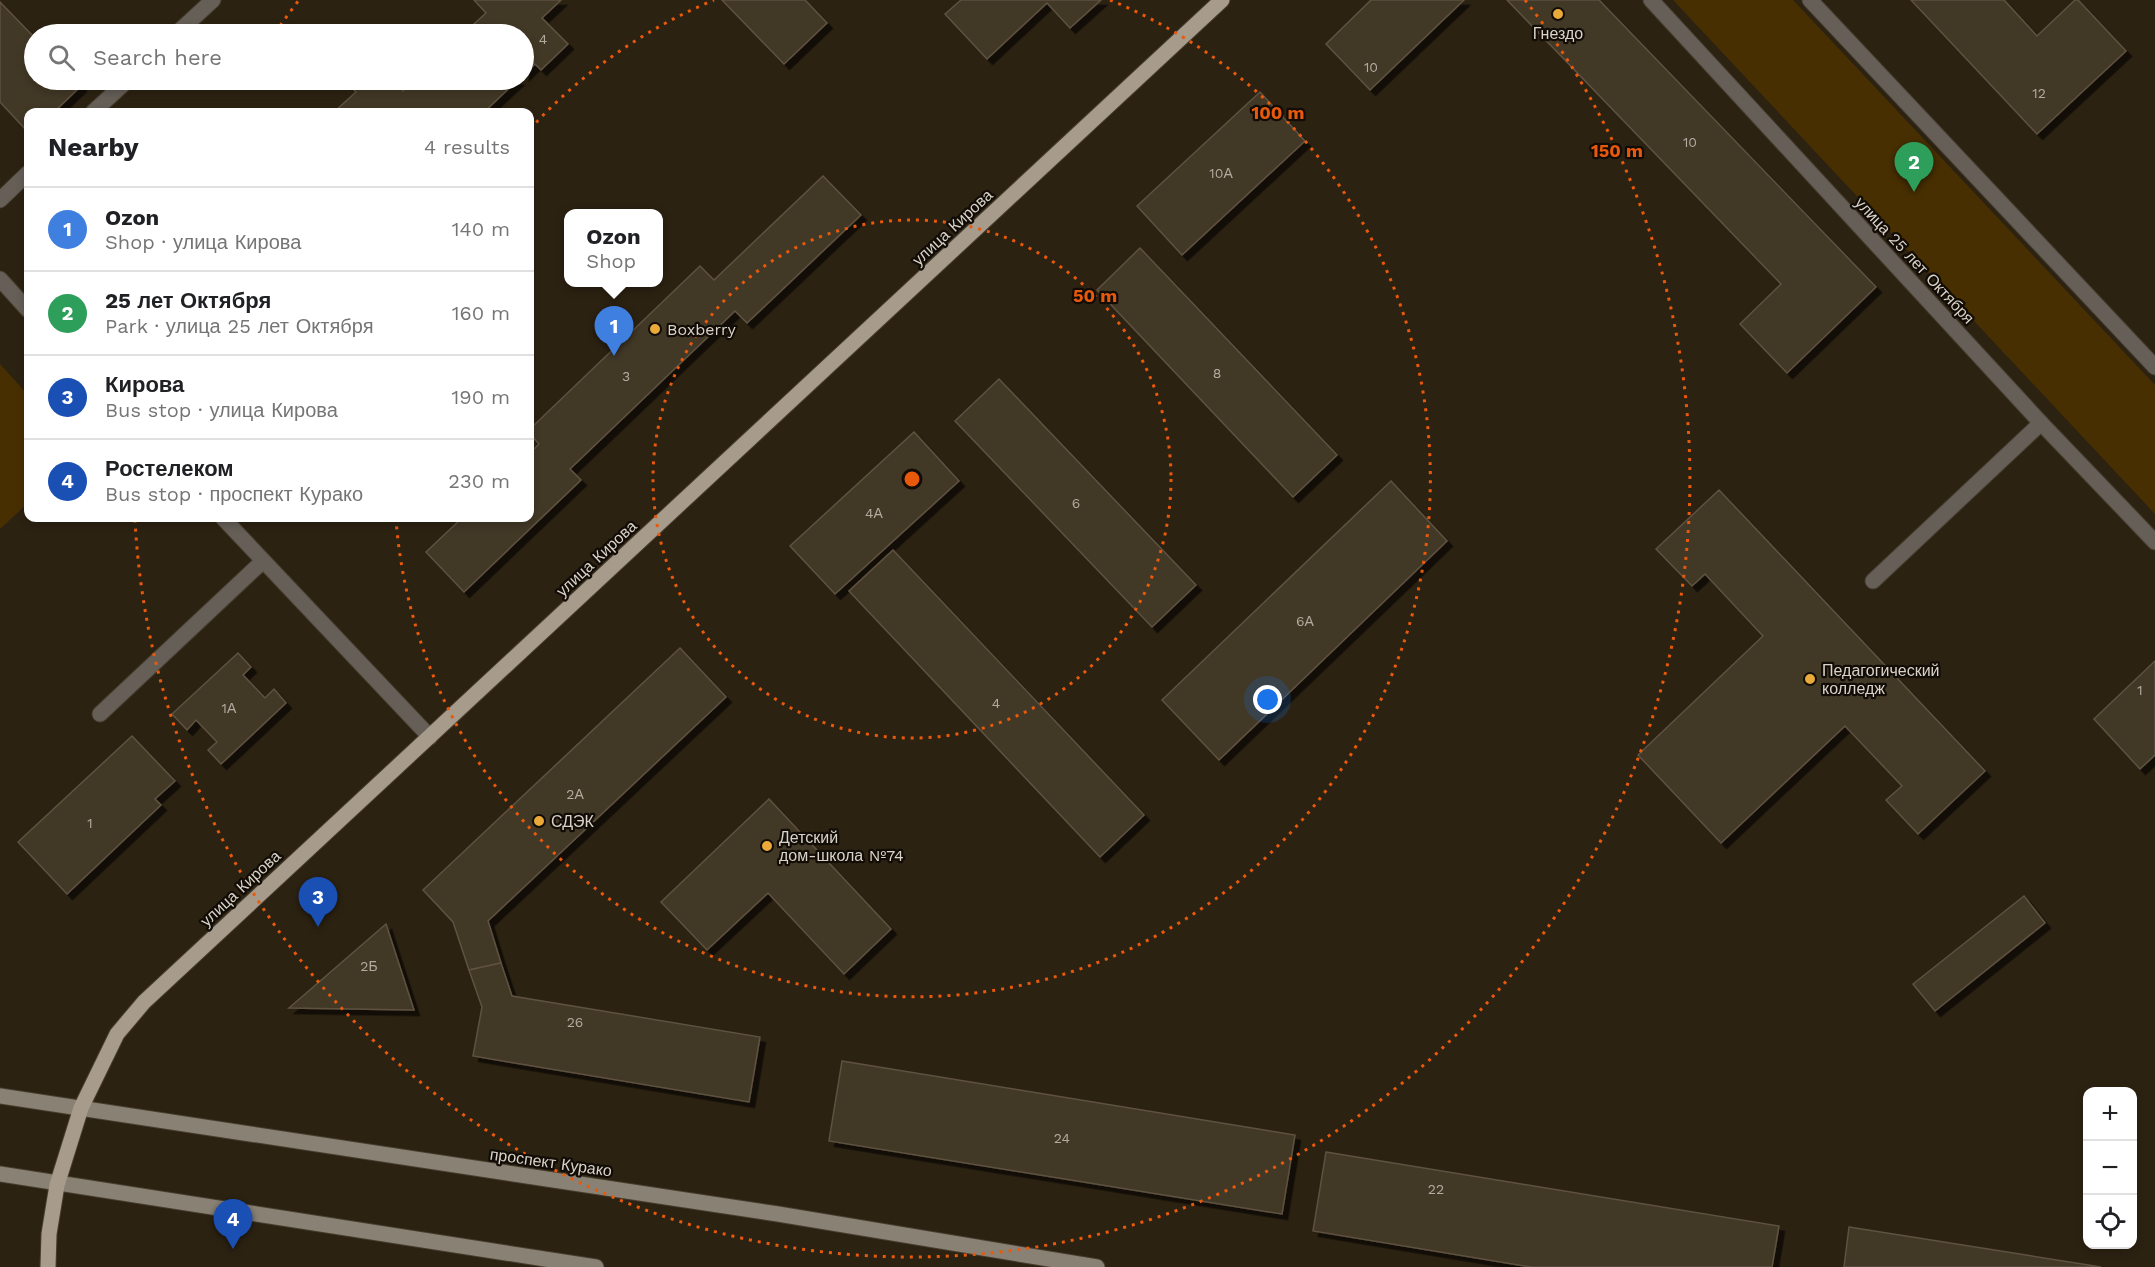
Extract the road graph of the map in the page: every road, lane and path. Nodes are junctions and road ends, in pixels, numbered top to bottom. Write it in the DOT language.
graph roads {
  1 [pos="213,0"];
  2 [pos="1222,0"];
  3 [pos="1651,0"];
  4 [pos="1810,0"];
  5 [pos="187,24"];
  6 [pos="117,90"];
  7 [pos="97,108"];
  8 [pos="24,177"];
  9 [pos="0,200"];
  10 [pos="0,279"];
  11 [pos="24,306"];
  12 [pos="2155,367"];
  13 [pos="2041,423"];
  14 [pos="227,522"];
  15 [pos="2155,542"];
  16 [pos="263,561"];
  17 [pos="1873,581"];
  18 [pos="100,714"];
  19 [pos="430,737"];
  20 [pos="0,1096"];
  21 [pos="81,1108"];
  22 [pos="0,1174"];
  23 [pos="57,1185"];
  24 [pos="48,1267"];
  25 [pos="596,1267"];
  26 [pos="1097,1267"];
  1 -- 5 [label="street"];
  2 -- 19 [label="main road, улица Кирова"];
  3 -- 13 [label="street, улица 25 лет Октября"];
  4 -- 12 [label="street"];
  6 -- 7 [label="street"];
  8 -- 9 [label="street"];
  10 -- 11 [label="street"];
  13 -- 15 [label="street, улица 25 лет Октября"];
  13 -- 17 [label="street"];
  14 -- 16 [label="street"];
  16 -- 18 [label="street"];
  16 -- 19 [label="street"];
  19 -- 21 [label="main road, улица Кирова"];
  20 -- 21 [label="main road, проспект Курако"];
  21 -- 23 [label="main road, улица Кирова"];
  21 -- 26 [label="main road, проспект Курако"];
  22 -- 23 [label="main road"];
  23 -- 24 [label="main road, улица Кирова"];
  23 -- 25 [label="main road"];
}
